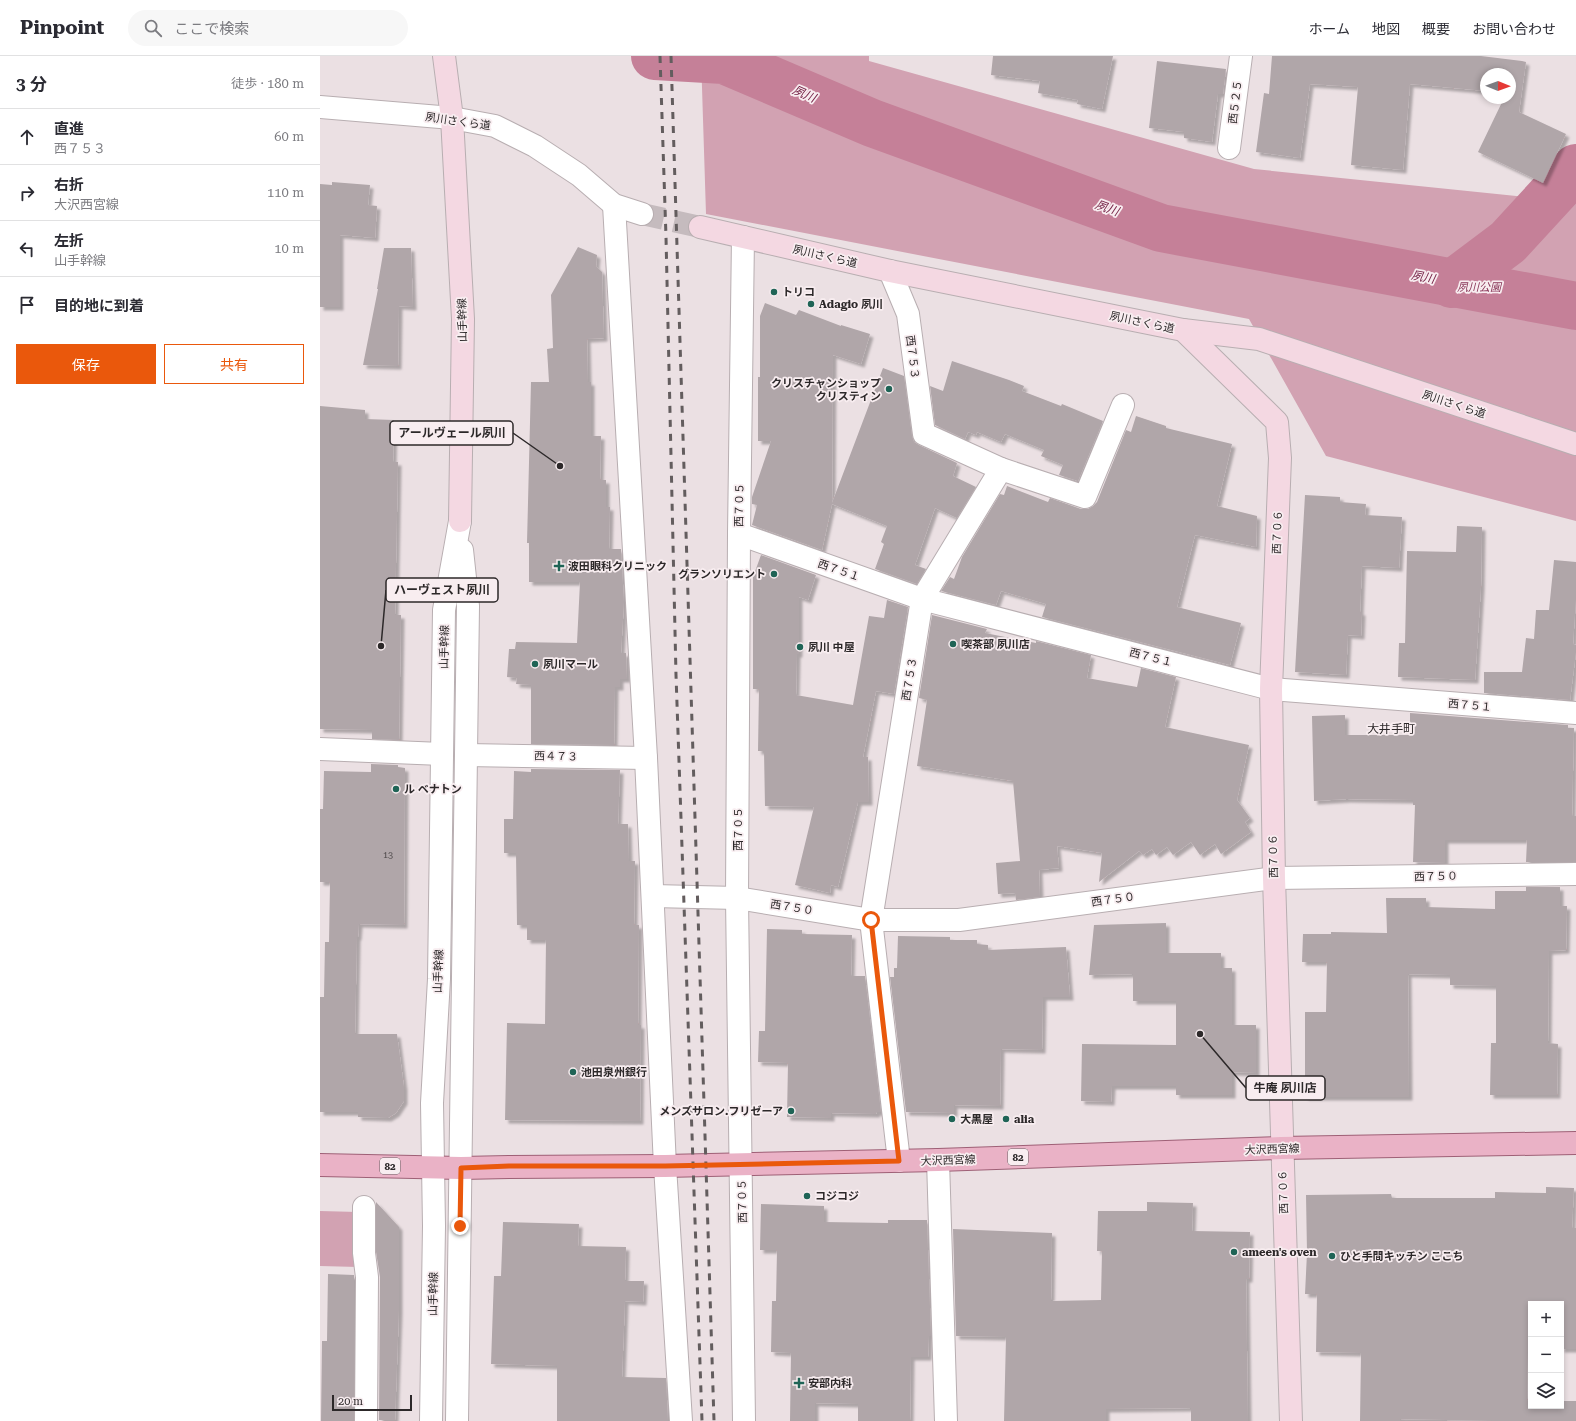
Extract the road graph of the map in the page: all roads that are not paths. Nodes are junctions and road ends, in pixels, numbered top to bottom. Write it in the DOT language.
graph roads {
  1 [pos="1241,56"];
  2 [pos="445,65"];
  3 [pos="320,107"];
  4 [pos="452,118"];
  5 [pos="1229,148"];
  6 [pos="614,205"];
  7 [pos="642,214"];
  8 [pos="700,227"];
  9 [pos="743,237"];
  10 [pos="890,271"];
  11 [pos="1183,330"];
  12 [pos="1123,405"];
  13 [pos="1576,444"];
  14 [pos="1001,469"];
  15 [pos="460,521"];
  16 [pos="739,534"];
  17 [pos="922,599"];
  18 [pos="1272,688"];
  19 [pos="1576,713"];
  20 [pos="320,749"];
  21 [pos="442,754"];
  22 [pos="466,755"];
  23 [pos="646,758"];
  24 [pos="1576,874"];
  25 [pos="1274,878"];
  26 [pos="653,896"];
  27 [pos="737,898"];
  28 [pos="871,920"];
  29 [pos="1576,1143"];
  30 [pos="1281,1148"];
  31 [pos="938,1160"];
  32 [pos="899,1161"];
  33 [pos="320,1165"];
  34 [pos="742,1165"];
  35 [pos="665,1166"];
  36 [pos="433,1167"];
  37 [pos="461,1168"];
  38 [pos="364,1207"];
  39 [pos="366,1421"];
  40 [pos="431,1421"];
  41 [pos="457,1421"];
  42 [pos="681,1421"];
  43 [pos="744,1421"];
  44 [pos="946,1421"];
  45 [pos="1291,1421"];
  1 -- 5 [label="street, 西５２５"];
  2 -- 4 [label="street, 山手幹線"];
  3 -- 4 [label="street, 夙川さくら道"];
  4 -- 6 [label="street, 夙川さくら道"];
  4 -- 15 [label="street, 山手幹線"];
  6 -- 7 [label="street, 夙川さくら道"];
  6 -- 23 [label="street"];
  8 -- 9 [label="street, 夙川さくら道"];
  9 -- 10 [label="street, 夙川さくら道"];
  9 -- 16 [label="street, 西７０５"];
  10 -- 11 [label="street, 夙川さくら道"];
  10 -- 14 [label="street, 西７５３"];
  11 -- 13 [label="street, 夙川さくら道"];
  11 -- 18 [label="street, 西７０６"];
  12 -- 14 [label="street"];
  14 -- 17 [label="street, 西７５３"];
  15 -- 21 [label="street, 山手幹線"];
  15 -- 22 [label="street, 山手幹線"];
  16 -- 17 [label="street, 西７５１"];
  16 -- 27 [label="street, 西７０５"];
  17 -- 18 [label="street, 西７５１"];
  17 -- 28 [label="street, 西７５３"];
  18 -- 19 [label="street, 西７５１"];
  18 -- 25 [label="street, 西７０６"];
  20 -- 21 [label="street"];
  21 -- 36 [label="street, 山手幹線"];
  22 -- 23 [label="street, 西４７３"];
  22 -- 37 [label="street, 山手幹線"];
  23 -- 26 [label="street"];
  24 -- 25 [label="street, 西７５０"];
  25 -- 28 [label="street, 西７５０"];
  25 -- 30 [label="street, 西７０６"];
  26 -- 27 [label="street, 西７５０"];
  26 -- 35 [label="street"];
  27 -- 28 [label="street, 西７５０"];
  27 -- 34 [label="street, 西７０５"];
  28 -- 32 [label="street, 西７５３"];
  29 -- 30 [label="main road, 大沢西宮線 / 82"];
  30 -- 31 [label="main road, 大沢西宮線 / 82"];
  30 -- 45 [label="street, 西７０６"];
  31 -- 32 [label="main road, 大沢西宮線 / 82"];
  31 -- 44 [label="street"];
  32 -- 34 [label="main road, 大沢西宮線 / 82"];
  33 -- 36 [label="main road, 大沢西宮線 / 82"];
  34 -- 35 [label="main road, 大沢西宮線 / 82"];
  34 -- 43 [label="street, 西７０５"];
  35 -- 37 [label="main road, 大沢西宮線 / 82"];
  35 -- 42 [label="street"];
  36 -- 37 [label="main road, 大沢西宮線 / 82"];
  36 -- 40 [label="street, 山手幹線"];
  37 -- 41 [label="street, 山手幹線"];
  38 -- 39 [label="street"];
}
